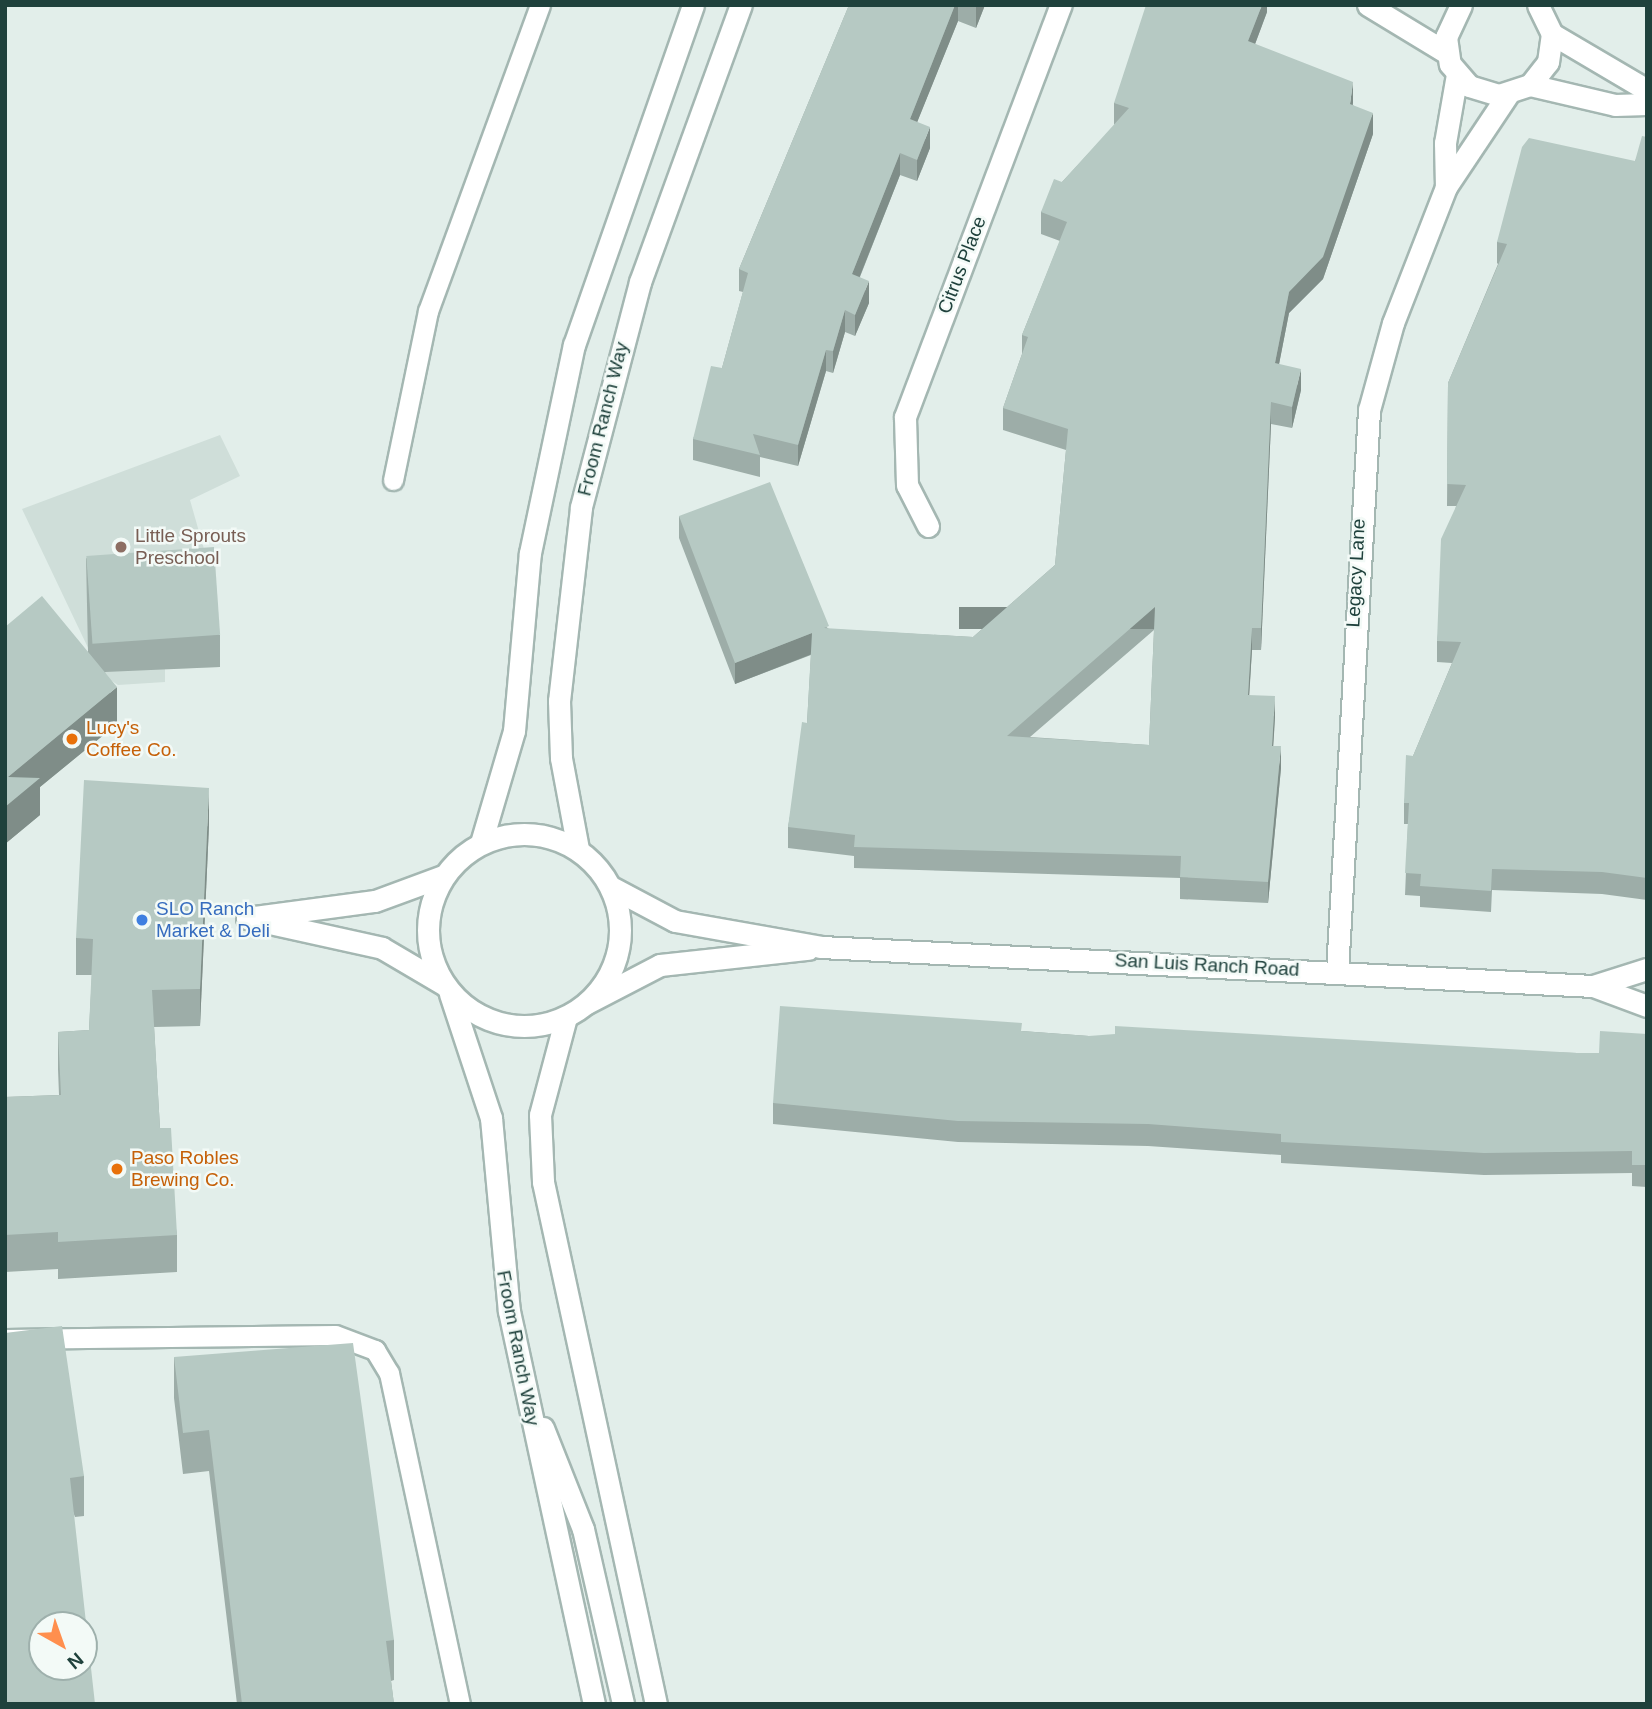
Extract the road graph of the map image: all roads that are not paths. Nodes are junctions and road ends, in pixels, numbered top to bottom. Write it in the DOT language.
graph roads {
  1 [pos="540,5"];
  2 [pos="693,5"];
  3 [pos="741,5"];
  4 [pos="1061,5"];
  5 [pos="1368,5"];
  6 [pos="1461,5"];
  7 [pos="1540,6"];
  8 [pos="1552,34"];
  9 [pos="1447,53"];
  10 [pos="1457,74"];
  11 [pos="1531,85"];
  12 [pos="1647,90"];
  13 [pos="1508,94"];
  14 [pos="1647,104"];
  15 [pos="1446,187"];
  16 [pos="393,480"];
  17 [pos="928,526"];
  18 [pos="481,843"];
  19 [pos="578,849"];
  20 [pos="443,876"];
  21 [pos="611,887"];
  22 [pos="821,947"];
  23 [pos="1647,969"];
  24 [pos="1337,972"];
  25 [pos="1592,986"];
  26 [pos="447,989"];
  27 [pos="587,1003"];
  28 [pos="1647,1006"];
  29 [pos="566,1017"];
  30 [pos="5,1339"];
  31 [pos="527,1398"];
  32 [pos="460,1704"];
  33 [pos="594,1704"];
  34 [pos="623,1704"];
  35 [pos="656,1704"];
  1 -- 16 [label="lane"];
  2 -- 18 [label="street"];
  3 -- 19 [label="street, Froom Ranch Way"];
  4 -- 17 [label="street, Citrus Place"];
  5 -- 9 [label="street"];
  6 -- 9 [label="street"];
  7 -- 8 [label="street"];
  8 -- 11 [label="street"];
  8 -- 12 [label="street"];
  9 -- 10 [label="street"];
  10 -- 13 [label="street"];
  10 -- 15 [label="street, Legacy Lane"];
  11 -- 13 [label="street"];
  11 -- 14 [label="street"];
  13 -- 15 [label="street, Legacy Lane"];
  15 -- 24 [label="street, Legacy Lane"];
  18 -- 19 [label="street"];
  18 -- 20 [label="street"];
  19 -- 21 [label="street"];
  20 -- 26 [label="street"];
  20 -- 26 [label="street"];
  21 -- 22 [label="street, San Luis Ranch Road"];
  21 -- 27 [label="street"];
  22 -- 24 [label="street, San Luis Ranch Road"];
  22 -- 27 [label="street, San Luis Ranch Road"];
  23 -- 25 [label="street, San Luis Ranch Road"];
  24 -- 25 [label="street, San Luis Ranch Road"];
  25 -- 28 [label="street, San Luis Ranch Road"];
  26 -- 29 [label="street"];
  26 -- 31 [label="street, Froom Ranch Way"];
  27 -- 29 [label="street"];
  29 -- 35 [label="street"];
  30 -- 32 [label="lane"];
  31 -- 33 [label="street, Froom Ranch Way"];
  31 -- 34 [label="street"];
}
